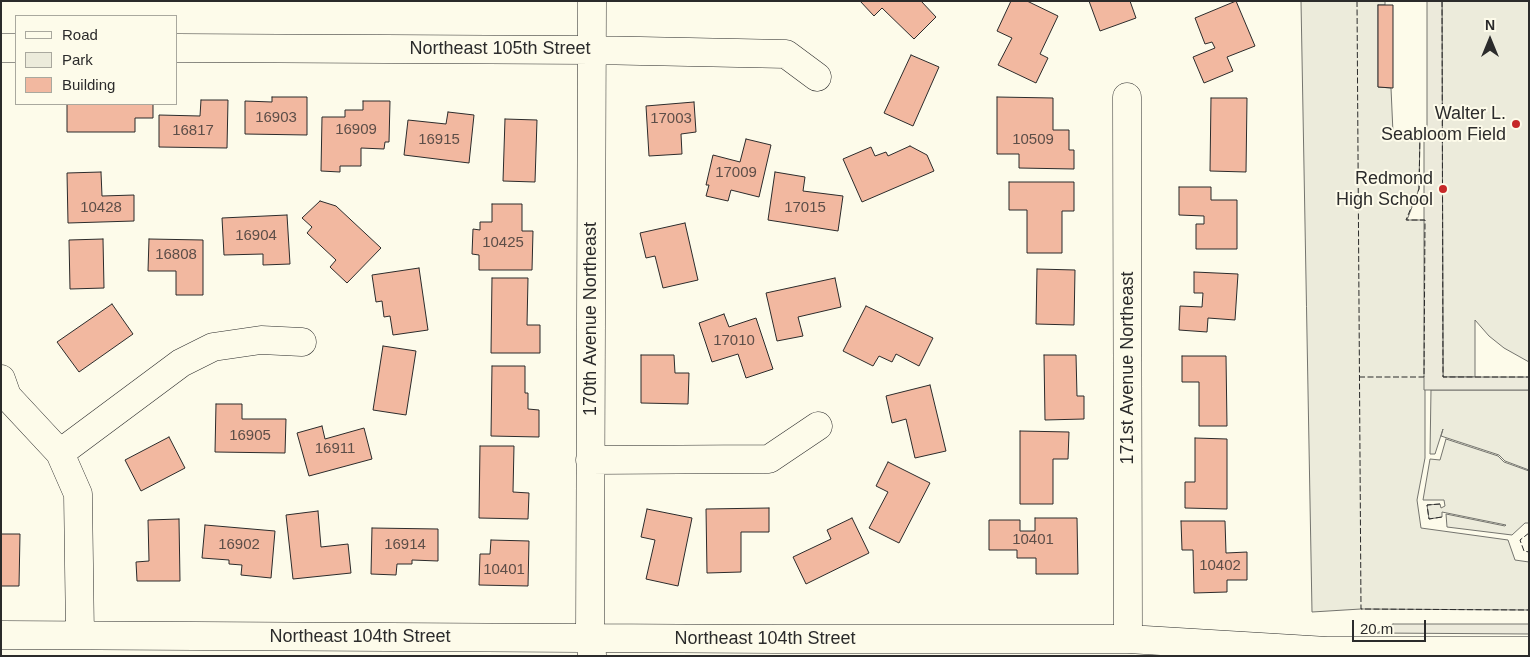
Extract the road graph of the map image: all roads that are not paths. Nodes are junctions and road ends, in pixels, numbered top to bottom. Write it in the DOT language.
graph roads {
  1 [pos="592,1"];
  2 [pos="1,48"];
  3 [pos="15,48"];
  4 [pos="178,48"];
  5 [pos="592,50"];
  6 [pos="817,77"];
  7 [pos="1127,97"];
  8 [pos="302,342"];
  9 [pos="1,379"];
  10 [pos="818,426"];
  11 [pos="60,453"];
  12 [pos="590,460"];
  13 [pos="1,635"];
  14 [pos="80,635"];
  15 [pos="1128,638"];
  16 [pos="591,647"];
  17 [pos="913,648"];
  18 [pos="1529,651"];
  19 [pos="1327,653"];
  1 -- 5 [label="street, 170th Avenue Northeast"];
  2 -- 3 [label="street"];
  4 -- 5 [label="street, Northeast 105th Street"];
  5 -- 6 [label="street, Northeast 105th Street"];
  5 -- 12 [label="street, 170th Avenue Northeast"];
  7 -- 15 [label="street, 171st Avenue Northeast"];
  8 -- 11 [label="street"];
  9 -- 11 [label="street"];
  10 -- 12 [label="street"];
  11 -- 14 [label="street"];
  12 -- 16 [label="street, 170th Avenue Northeast"];
  13 -- 14 [label="street, Northeast 104th Street"];
  14 -- 16 [label="street, Northeast 104th Street"];
  15 -- 17 [label="street, Northeast 104th Street"];
  15 -- 19 [label="street, Northeast 104th Street"];
  16 -- 17 [label="street, Northeast 104th Street"];
  18 -- 19 [label="street, Northeast 104th Street"];
}
